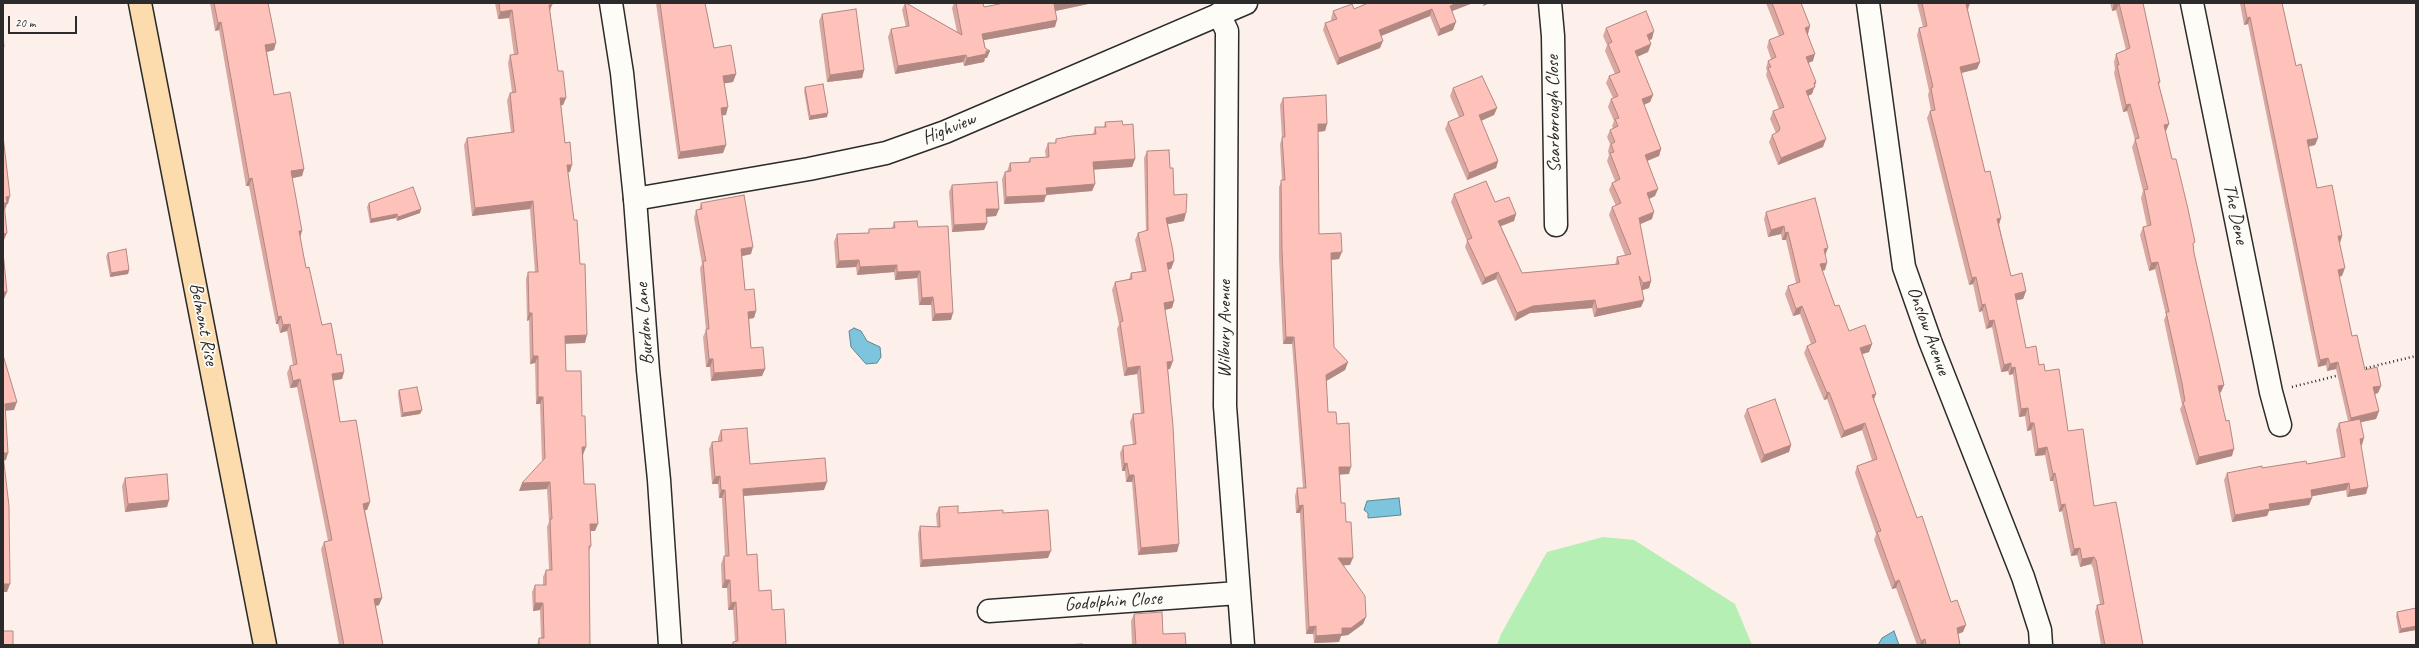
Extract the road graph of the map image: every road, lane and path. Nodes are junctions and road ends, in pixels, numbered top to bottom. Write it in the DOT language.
graph roads {
  1 [pos="140,3"];
  2 [pos="611,3"];
  3 [pos="1246,3"];
  4 [pos="1550,3"];
  5 [pos="1868,3"];
  6 [pos="2192,3"];
  7 [pos="1219,14"];
  8 [pos="635,199"];
  9 [pos="1556,225"];
  10 [pos="2416,356"];
  11 [pos="2355,371"];
  12 [pos="2348,373"];
  13 [pos="2272,392"];
  14 [pos="2280,425"];
  15 [pos="1238,594"];
  16 [pos="989,611"];
  17 [pos="265,645"];
  18 [pos="670,645"];
  19 [pos="1243,645"];
  20 [pos="2041,645"];
  1 -- 17 [label="highway, Belmont Rise"];
  2 -- 8 [label="street, Burdon Lane"];
  3 -- 7 [label="street, Highview"];
  4 -- 9 [label="street, Scarborough Close"];
  5 -- 20 [label="street, Onslow Avenue"];
  6 -- 13 [label="street, The Dene"];
  7 -- 8 [label="street, Highview"];
  7 -- 15 [label="street, Wilbury Avenue"];
  8 -- 18 [label="street, Burdon Lane"];
  10 -- 11 [label="path"];
  12 -- 13 [label="path"];
  13 -- 14 [label="street, The Dene"];
  15 -- 16 [label="street, Godolphin Close"];
  15 -- 19 [label="street, Wilbury Avenue"];
}
